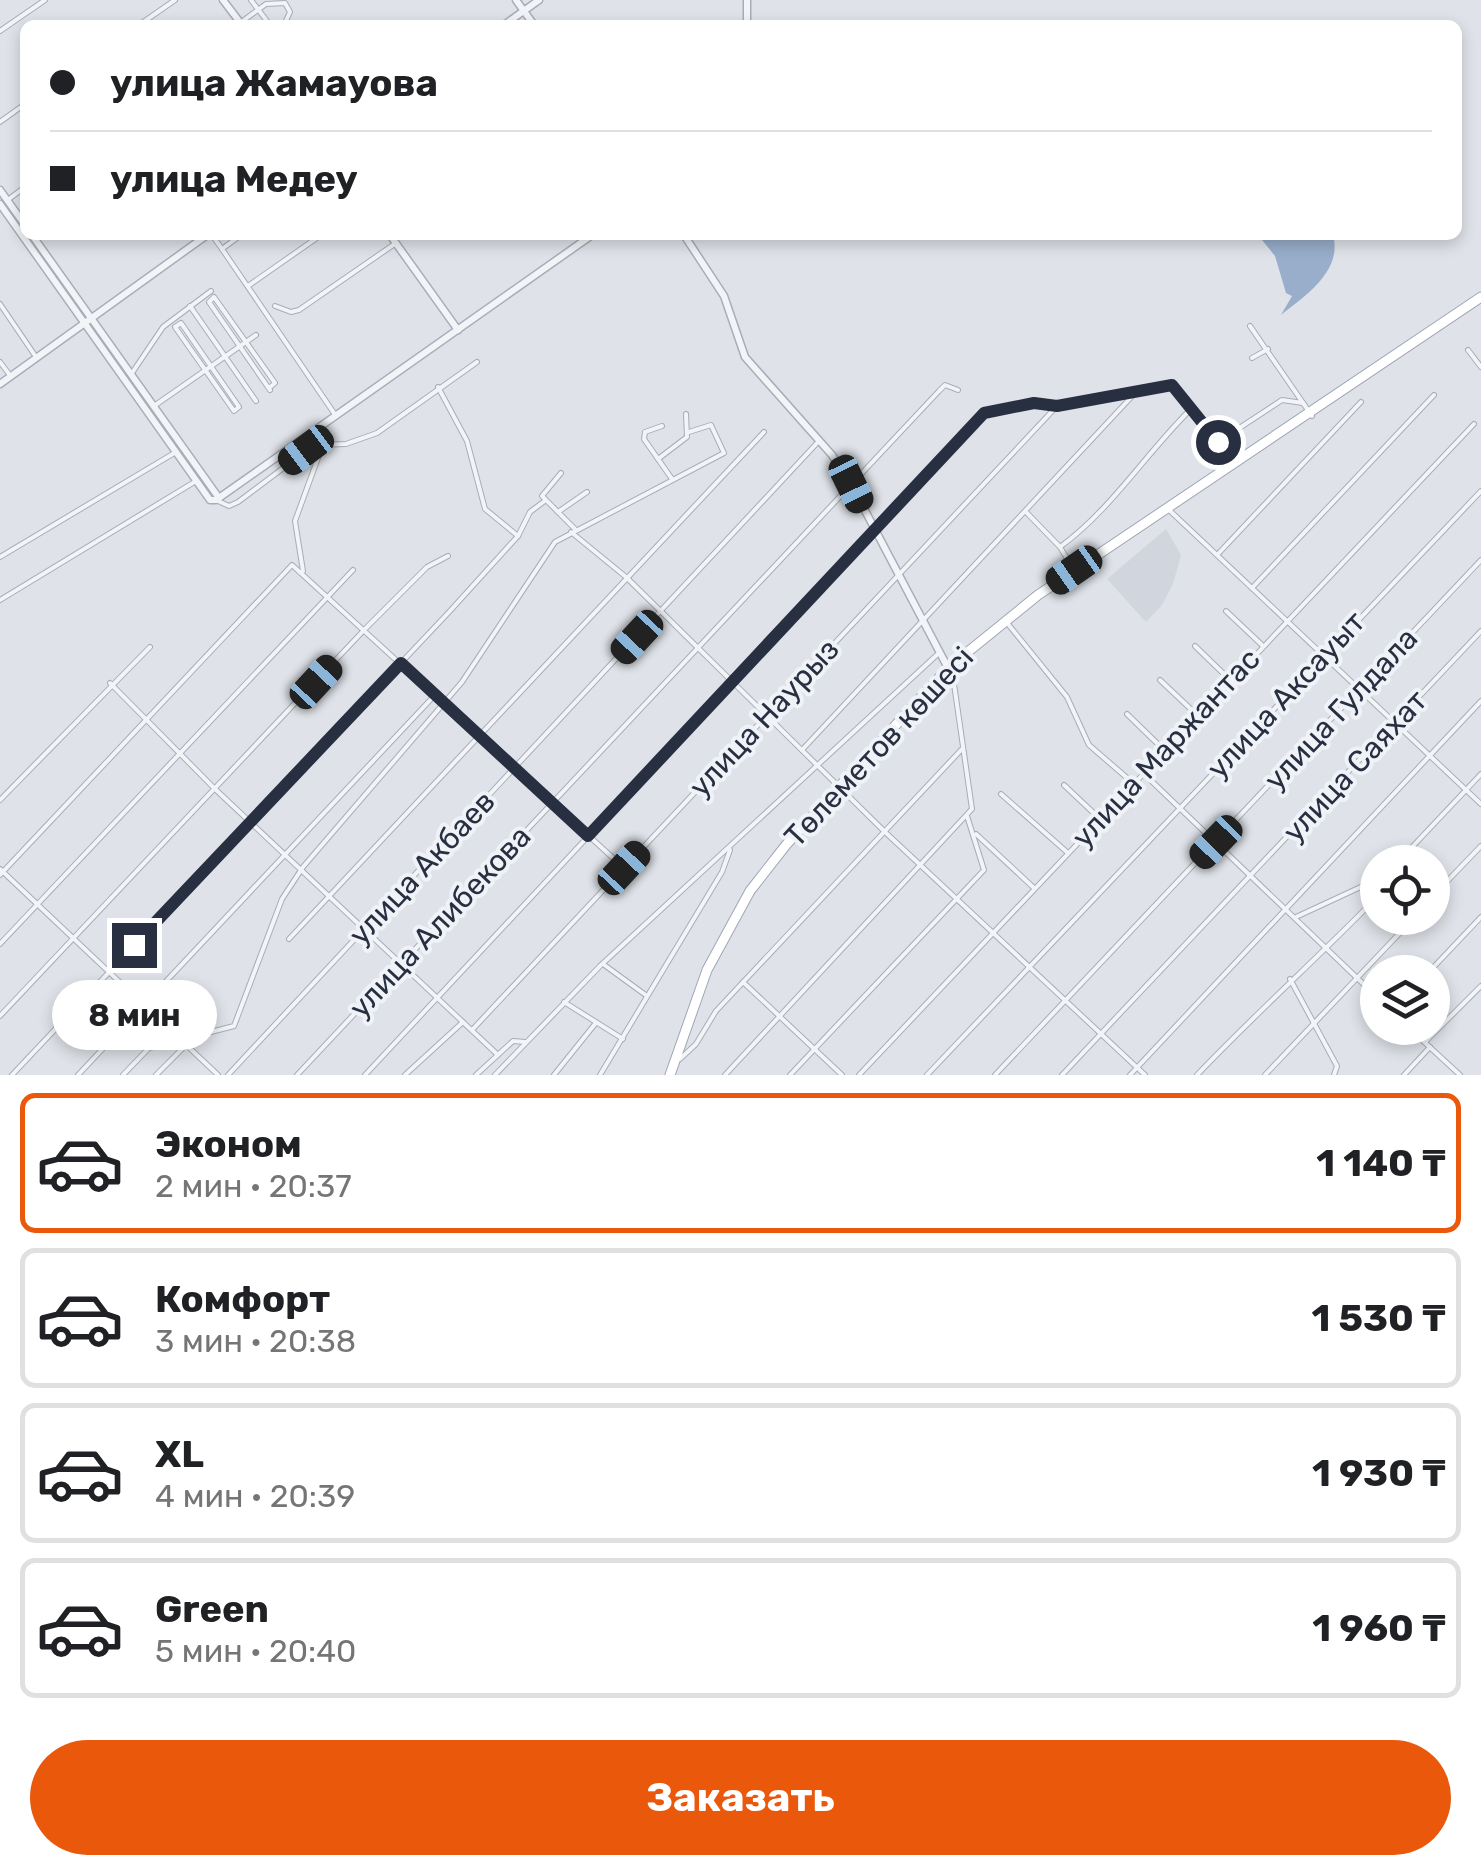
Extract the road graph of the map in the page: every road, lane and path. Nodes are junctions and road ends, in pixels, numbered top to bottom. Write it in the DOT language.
graph roads {
  1 [pos="44,0"];
  2 [pos="175,0"];
  3 [pos="251,0"];
  4 [pos="516,0"];
  5 [pos="539,0"];
  6 [pos="285,1"];
  7 [pos="265,2"];
  8 [pos="258,9"];
  9 [pos="524,11"];
  10 [pos="146,20"];
  11 [pos="246,20"];
  12 [pos="266,20"];
  13 [pos="511,20"];
  14 [pos="530,20"];
  15 [pos="0,31"];
  16 [pos="0,190"];
  17 [pos="2,204"];
  18 [pos="20,230"];
  19 [pos="27,240"];
  20 [pos="35,240"];
  21 [pos="203,240"];
  22 [pos="214,240"];
  23 [pos="234,240"];
  24 [pos="314,240"];
  25 [pos="392,240"];
  26 [pos="394,240"];
  27 [pos="585,240"];
  28 [pos="687,240"];
  29 [pos="222,249"];
  30 [pos="248,286"];
  31 [pos="211,291"];
  32 [pos="1481,300"];
  33 [pos="0,304"];
  34 [pos="190,306"];
  35 [pos="275,306"];
  36 [pos="84,321"];
  37 [pos="1250,326"];
  38 [pos="458,330"];
  39 [pos="256,335"];
  40 [pos="246,342"];
  41 [pos="239,346"];
  42 [pos="1268,349"];
  43 [pos="1468,350"];
  44 [pos="225,356"];
  45 [pos="36,357"];
  46 [pos="1252,358"];
  47 [pos="0,362"];
  48 [pos="476,362"];
  49 [pos="212,366"];
  50 [pos="1481,367"];
  51 [pos="205,370"];
  52 [pos="131,374"];
  53 [pos="11,376"];
  54 [pos="0,384"];
  55 [pos="438,387"];
  56 [pos="958,390"];
  57 [pos="1136,392"];
  58 [pos="1434,395"];
  59 [pos="256,401"];
  60 [pos="1362,402"];
  61 [pos="154,406"];
  62 [pos="1057,406"];
  63 [pos="1192,408"];
  64 [pos="1308,410"];
  65 [pos="686,414"];
  66 [pos="336,416"];
  67 [pos="1474,424"];
  68 [pos="662,426"];
  69 [pos="689,432"];
  70 [pos="764,432"];
  71 [pos="819,442"];
  72 [pos="1218,442"];
  73 [pos="322,445"];
  74 [pos="176,452"];
  75 [pos="658,459"];
  76 [pos="1234,462"];
  77 [pos="561,473"];
  78 [pos="672,480"];
  79 [pos="196,481"];
  80 [pos="851,484"];
  81 [pos="1481,490"];
  82 [pos="586,492"];
  83 [pos="218,499"];
  84 [pos="546,500"];
  85 [pos="1169,510"];
  86 [pos="558,512"];
  87 [pos="1026,513"];
  88 [pos="572,530"];
  89 [pos="875,532"];
  90 [pos="518,536"];
  91 [pos="1060,547"];
  92 [pos="1217,555"];
  93 [pos="0,556"];
  94 [pos="448,556"];
  95 [pos="1481,560"];
  96 [pos="353,570"];
  97 [pos="1074,570"];
  98 [pos="303,571"];
  99 [pos="899,574"];
  100 [pos="626,576"];
  101 [pos="1252,588"];
  102 [pos="329,594"];
  103 [pos="0,600"];
  104 [pos="661,611"];
  105 [pos="1226,612"];
  106 [pos="924,620"];
  107 [pos="1286,620"];
  108 [pos="1006,622"];
  109 [pos="366,629"];
  110 [pos="1481,631"];
  111 [pos="1262,645"];
  112 [pos="697,646"];
  113 [pos="1196,646"];
  114 [pos="150,647"];
  115 [pos="940,652"];
  116 [pos="1323,655"];
  117 [pos="401,663"];
  118 [pos="950,669"];
  119 [pos="1160,680"];
  120 [pos="1229,680"];
  121 [pos="732,682"];
  122 [pos="110,684"];
  123 [pos="1360,689"];
  124 [pos="435,695"];
  125 [pos="1481,701"];
  126 [pos="444,704"];
  127 [pos="1127,714"];
  128 [pos="1196,714"];
  129 [pos="767,715"];
  130 [pos="145,719"];
  131 [pos="1396,724"];
  132 [pos="479,734"];
  133 [pos="963,747"];
  134 [pos="1163,749"];
  135 [pos="802,750"];
  136 [pos="181,754"];
  137 [pos="1430,757"];
  138 [pos="816,764"];
  139 [pos="516,768"];
  140 [pos="1142,772"];
  141 [pos="1481,774"];
  142 [pos="1133,783"];
  143 [pos="1064,785"];
  144 [pos="840,788"];
  145 [pos="216,789"];
  146 [pos="1466,790"];
  147 [pos="1001,794"];
  148 [pos="0,800"];
  149 [pos="552,802"];
  150 [pos="1481,804"];
  151 [pos="1180,808"];
  152 [pos="967,816"];
  153 [pos="1100,819"];
  154 [pos="250,821"];
  155 [pos="972,830"];
  156 [pos="885,832"];
  157 [pos="588,836"];
  158 [pos="1216,842"];
  159 [pos="1414,845"];
  160 [pos="1481,846"];
  161 [pos="731,848"];
  162 [pos="286,853"];
  163 [pos="1068,853"];
  164 [pos="919,865"];
  165 [pos="302,866"];
  166 [pos="624,868"];
  167 [pos="1,872"];
  168 [pos="1252,875"];
  169 [pos="1450,879"];
  170 [pos="1360,887"];
  171 [pos="1034,888"];
  172 [pos="331,894"];
  173 [pos="956,898"];
  174 [pos="37,904"];
  175 [pos="1288,910"];
  176 [pos="1360,915"];
  177 [pos="1296,917"];
  178 [pos="1481,917"];
  179 [pos="365,929"];
  180 [pos="992,933"];
  181 [pos="1398,935"];
  182 [pos="74,938"];
  183 [pos="289,940"];
  184 [pos="0,944"];
  185 [pos="1327,949"];
  186 [pos="1446,955"];
  187 [pos="401,963"];
  188 [pos="603,964"];
  189 [pos="1029,967"];
  190 [pos="110,970"];
  191 [pos="1357,978"];
  192 [pos="1290,979"];
  193 [pos="1360,981"];
  194 [pos="743,982"];
  195 [pos="1481,986"];
  196 [pos="647,997"];
  197 [pos="438,998"];
  198 [pos="1066,1000"];
  199 [pos="564,1002"];
  200 [pos="146,1005"];
  201 [pos="0,1016"];
  202 [pos="779,1016"];
  203 [pos="1450,1021"];
  204 [pos="463,1022"];
  205 [pos="596,1022"];
  206 [pos="1312,1024"];
  207 [pos="472,1030"];
  208 [pos="1101,1034"];
  209 [pos="624,1039"];
  210 [pos="186,1042"];
  211 [pos="526,1042"];
  212 [pos="1428,1045"];
  213 [pos="814,1049"];
  214 [pos="498,1055"];
  215 [pos="678,1058"];
  216 [pos="128,1068"];
  217 [pos="1137,1068"];
  218 [pos="1336,1073"];
  219 [pos="12,1075"];
  220 [pos="78,1075"];
  221 [pos="123,1075"];
  222 [pos="134,1075"];
  223 [pos="156,1075"];
  224 [pos="218,1075"];
  225 [pos="228,1075"];
  226 [pos="297,1075"];
  227 [pos="365,1075"];
  228 [pos="405,1075"];
  229 [pos="476,1075"];
  230 [pos="494,1075"];
  231 [pos="554,1075"];
  232 [pos="600,1075"];
  233 [pos="673,1075"];
  234 [pos="725,1075"];
  235 [pos="790,1075"];
  236 [pos="842,1075"];
  237 [pos="860,1075"];
  238 [pos="927,1075"];
  239 [pos="995,1075"];
  240 [pos="1062,1075"];
  241 [pos="1130,1075"];
  242 [pos="1144,1075"];
  243 [pos="1197,1075"];
  244 [pos="1265,1075"];
  245 [pos="1404,1075"];
  246 [pos="1460,1075"];
  1 -- 15 [label="street"];
  2 -- 10 [label="street"];
  3 -- 8 [label="street"];
  4 -- 9 [label="street"];
  5 -- 9 [label="street"];
  6 -- 7 [label="street"];
  7 -- 8 [label="street"];
  8 -- 11 [label="street"];
  8 -- 12 [label="street"];
  9 -- 13 [label="street"];
  9 -- 14 [label="street"];
  16 -- 17 [label="street"];
  17 -- 18 [label="street"];
  19 -- 36 [label="street"];
  20 -- 36 [label="street"];
  21 -- 36 [label="street"];
  22 -- 29 [label="street"];
  23 -- 29 [label="street"];
  24 -- 30 [label="street"];
  25 -- 35 [label="street"];
  26 -- 38 [label="street"];
  27 -- 38 [label="street"];
  28 -- 71 [label="street"];
  29 -- 30 [label="street"];
  30 -- 66 [label="street"];
  31 -- 34 [label="street"];
  32 -- 64 [label="main road, Төлеметов көшесі"];
  33 -- 45 [label="street"];
  34 -- 44 [label="street"];
  34 -- 52 [label="street"];
  36 -- 45 [label="street"];
  36 -- 52 [label="street"];
  36 -- 74 [label="street"];
  37 -- 42 [label="street"];
  38 -- 66 [label="street"];
  39 -- 40 [label="street"];
  40 -- 41 [label="street"];
  40 -- 41 [label="street"];
  40 -- 41 [label="street"];
  41 -- 44 [label="street"];
  42 -- 46 [label="street"];
  42 -- 64 [label="street"];
  43 -- 50 [label="street"];
  44 -- 49 [label="street"];
  44 -- 59 [label="street"];
  45 -- 53 [label="street"];
  47 -- 53 [label="street"];
  48 -- 55 [label="street"];
  49 -- 51 [label="street"];
  49 -- 51 [label="street"];
  49 -- 51 [label="street"];
  51 -- 61 [label="street"];
  52 -- 61 [label="street"];
  53 -- 54 [label="street"];
  55 -- 73 [label="street"];
  55 -- 90 [label="street"];
  56 -- 80 [label="street, улица Алибекова"];
  57 -- 62 [label="street"];
  57 -- 63 [label="street"];
  57 -- 87 [label="street"];
  58 -- 101 [label="street"];
  60 -- 92 [label="street"];
  61 -- 83 [label="street"];
  62 -- 89 [label="street"];
  62 -- 99 [label="street, улица Наурыз"];
  63 -- 72 [label="street"];
  63 -- 91 [label="street"];
  64 -- 72 [label="street"];
  64 -- 76 [label="main road, Төлеметов көшесі"];
  64 -- 85 [label="main road, Төлеметов көшесі"];
  65 -- 69 [label="street"];
  66 -- 83 [label="street"];
  67 -- 107 [label="street, улица Маржантас"];
  68 -- 75 [label="street"];
  69 -- 75 [label="street"];
  69 -- 78 [label="street"];
  70 -- 100 [label="street"];
  71 -- 80 [label="street"];
  71 -- 104 [label="street, улица Акбаев"];
  72 -- 76 [label="street"];
  73 -- 83 [label="street"];
  73 -- 98 [label="street"];
  74 -- 79 [label="street"];
  74 -- 93 [label="street"];
  75 -- 78 [label="street"];
  76 -- 85 [label="main road, Төлеметов көшесі"];
  77 -- 84 [label="street"];
  78 -- 88 [label="street"];
  79 -- 83 [label="street"];
  79 -- 103 [label="street"];
  80 -- 89 [label="street"];
  80 -- 112 [label="street, улица Алибекова"];
  81 -- 116 [label="street, улица Аксауыт"];
  82 -- 86 [label="street"];
  84 -- 86 [label="street"];
  84 -- 90 [label="street"];
  85 -- 92 [label="street"];
  85 -- 97 [label="main road, Төлеметов көшесі"];
  85 -- 108 [label="main road, Төлеметов көшесі"];
  86 -- 88 [label="street"];
  87 -- 91 [label="street"];
  87 -- 106 [label="street"];
  88 -- 100 [label="street"];
  88 -- 126 [label="street"];
  89 -- 99 [label="street"];
  89 -- 121 [label="street"];
  90 -- 117 [label="street"];
  91 -- 97 [label="street"];
  92 -- 101 [label="street"];
  94 -- 109 [label="street"];
  95 -- 123 [label="street, улица Гулдала"];
  96 -- 102 [label="street"];
  97 -- 108 [label="main road, Төлеметов көшесі"];
  98 -- 102 [label="street"];
  98 -- 130 [label="street"];
  99 -- 106 [label="street"];
  99 -- 129 [label="street, улица Наурыз"];
  100 -- 104 [label="street"];
  100 -- 132 [label="street"];
  101 -- 107 [label="street"];
  102 -- 109 [label="street"];
  102 -- 136 [label="street"];
  104 -- 112 [label="street"];
  104 -- 139 [label="street, улица Акбаев"];
  105 -- 111 [label="street"];
  106 -- 115 [label="street"];
  106 -- 135 [label="street"];
  107 -- 111 [label="street, улица Маржантас"];
  107 -- 116 [label="street"];
  108 -- 118 [label="main road, Төлеметов көшесі"];
  108 -- 142 [label="street"];
  109 -- 117 [label="street"];
  109 -- 145 [label="street"];
  110 -- 131 [label="street, улица Саяхат"];
  111 -- 120 [label="street, улица Маржантас"];
  112 -- 121 [label="street"];
  112 -- 149 [label="street, улица Алибекова"];
  113 -- 120 [label="street"];
  114 -- 122 [label="street"];
  115 -- 118 [label="street"];
  115 -- 138 [label="street"];
  116 -- 123 [label="street"];
  116 -- 151 [label="street, улица Аксауыт"];
  117 -- 124 [label="street"];
  117 -- 154 [label="street"];
  118 -- 133 [label="street"];
  118 -- 144 [label="main road, Төлеметов көшесі"];
  119 -- 128 [label="street"];
  120 -- 128 [label="street, улица Маржантас"];
  121 -- 129 [label="street"];
  121 -- 157 [label="street"];
  122 -- 130 [label="street"];
  122 -- 148 [label="street"];
  123 -- 131 [label="street"];
  123 -- 158 [label="street, улица Гулдала"];
  124 -- 126 [label="street"];
  124 -- 162 [label="street"];
  125 -- 137 [label="street"];
  126 -- 132 [label="street"];
  126 -- 165 [label="street"];
  127 -- 134 [label="street"];
  128 -- 134 [label="street, улица Маржантас"];
  129 -- 135 [label="street"];
  129 -- 166 [label="street, улица Наурыз"];
  130 -- 136 [label="street"];
  130 -- 167 [label="street"];
  131 -- 137 [label="street"];
  131 -- 168 [label="street, улица Саяхат"];
  132 -- 139 [label="street"];
  132 -- 172 [label="street"];
  133 -- 152 [label="street"];
  133 -- 156 [label="street"];
  134 -- 140 [label="street, улица Маржантас"];
  135 -- 138 [label="street"];
  136 -- 145 [label="street"];
  136 -- 174 [label="street"];
  137 -- 146 [label="street"];
  137 -- 175 [label="street"];
  138 -- 144 [label="street"];
  138 -- 161 [label="street"];
  139 -- 149 [label="street"];
  139 -- 179 [label="street, улица Акбаев"];
  140 -- 142 [label="street, улица Маржантас"];
  140 -- 151 [label="street"];
  141 -- 146 [label="street"];
  142 -- 153 [label="street, улица Маржантас"];
  143 -- 153 [label="street"];
  144 -- 156 [label="street"];
  144 -- 215 [label="main road, Төлеметов көшесі"];
  145 -- 154 [label="street"];
  145 -- 182 [label="street"];
  146 -- 150 [label="street"];
  146 -- 159 [label="street"];
  147 -- 163 [label="street"];
  149 -- 157 [label="street"];
  149 -- 187 [label="street, улица Алибекова"];
  151 -- 158 [label="street"];
  151 -- 189 [label="street, улица Аксауыт"];
  152 -- 155 [label="street"];
  152 -- 164 [label="street"];
  153 -- 163 [label="street, улица Маржантас"];
  154 -- 162 [label="street"];
  154 -- 190 [label="street"];
  155 -- 171 [label="street"];
  155 -- 173 [label="street"];
  156 -- 164 [label="street"];
  156 -- 194 [label="street"];
  157 -- 166 [label="street"];
  157 -- 197 [label="street"];
  158 -- 168 [label="street"];
  158 -- 198 [label="street, улица Гулдала"];
  160 -- 169 [label="street"];
  161 -- 188 [label="street"];
  161 -- 196 [label="street"];
  162 -- 165 [label="street"];
  162 -- 200 [label="street"];
  163 -- 171 [label="street, улица Маржантас"];
  164 -- 173 [label="street"];
  164 -- 202 [label="street"];
  165 -- 172 [label="street"];
  165 -- 210 [label="street"];
  166 -- 207 [label="street, улица Наурыз"];
  167 -- 174 [label="street"];
  168 -- 175 [label="street"];
  168 -- 208 [label="street, улица Саяхат"];
  170 -- 177 [label="street"];
  171 -- 180 [label="street, улица Маржантас"];
  172 -- 179 [label="street"];
  172 -- 183 [label="street"];
  173 -- 180 [label="street"];
  173 -- 213 [label="street"];
  174 -- 182 [label="street"];
  174 -- 184 [label="street"];
  175 -- 177 [label="street"];
  175 -- 217 [label="street"];
  176 -- 185 [label="street"];
  177 -- 185 [label="street"];
  178 -- 186 [label="street"];
  179 -- 187 [label="street"];
  179 -- 225 [label="street, улица Акбаев"];
  180 -- 189 [label="street"];
  180 -- 237 [label="street, улица Маржантас"];
  181 -- 191 [label="street"];
  182 -- 190 [label="street"];
  182 -- 201 [label="street"];
  185 -- 191 [label="street"];
  185 -- 192 [label="street"];
  187 -- 197 [label="street"];
  187 -- 226 [label="street, улица Алибекова"];
  188 -- 196 [label="street"];
  188 -- 199 [label="street"];
  189 -- 198 [label="street"];
  189 -- 238 [label="street, улица Аксауыт"];
  190 -- 200 [label="street"];
  190 -- 219 [label="street"];
  191 -- 193 [label="street"];
  191 -- 206 [label="street"];
  192 -- 206 [label="street"];
  192 -- 243 [label="street"];
  194 -- 202 [label="street"];
  194 -- 215 [label="street"];
  195 -- 203 [label="street"];
  196 -- 209 [label="street"];
  197 -- 204 [label="street"];
  197 -- 227 [label="street"];
  198 -- 208 [label="street"];
  198 -- 239 [label="street, улица Гулдала"];
  199 -- 205 [label="street"];
  199 -- 211 [label="street"];
  200 -- 210 [label="street"];
  200 -- 220 [label="street"];
  202 -- 213 [label="street"];
  202 -- 234 [label="street"];
  204 -- 207 [label="street"];
  204 -- 228 [label="street"];
  205 -- 209 [label="street"];
  205 -- 231 [label="street"];
  206 -- 218 [label="street"];
  206 -- 244 [label="street"];
  207 -- 214 [label="street"];
  208 -- 217 [label="street"];
  208 -- 240 [label="street, улица Саяхат"];
  209 -- 232 [label="street"];
  210 -- 216 [label="street"];
  210 -- 223 [label="street"];
  210 -- 224 [label="street"];
  211 -- 214 [label="street"];
  211 -- 230 [label="street"];
  212 -- 245 [label="street"];
  212 -- 246 [label="street"];
  213 -- 235 [label="street"];
  213 -- 236 [label="street"];
  214 -- 229 [label="street"];
  215 -- 233 [label="main road, Төлеметов көшесі"];
  216 -- 221 [label="street"];
  216 -- 222 [label="street"];
  217 -- 241 [label="street"];
  217 -- 242 [label="street"];
}
